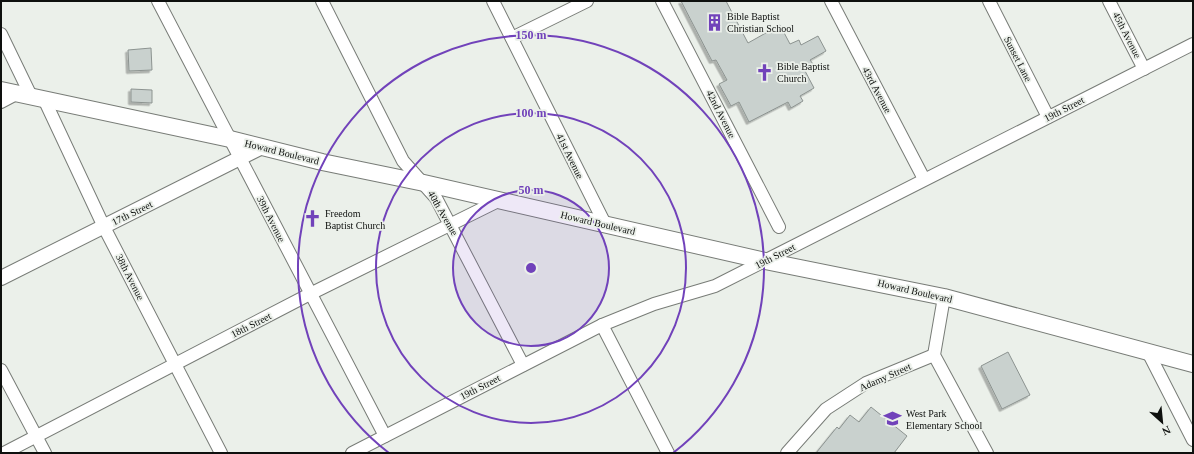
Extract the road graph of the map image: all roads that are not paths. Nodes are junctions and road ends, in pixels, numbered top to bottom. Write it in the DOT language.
graph roads {
  1 [pos="158,1"];
  2 [pos="322,1"];
  3 [pos="493,1"];
  4 [pos="587,1"];
  5 [pos="662,1"];
  6 [pos="831,1"];
  7 [pos="988,1"];
  8 [pos="1110,1"];
  9 [pos="1,34"];
  10 [pos="512,38"];
  11 [pos="1193,44"];
  12 [pos="1144,69"];
  13 [pos="1,90"];
  14 [pos="31,96"];
  15 [pos="1,102"];
  16 [pos="1048,116"];
  17 [pos="230,140"];
  18 [pos="262,148"];
  19 [pos="240,159"];
  20 [pos="924,179"];
  21 [pos="424,183"];
  22 [pos="498,201"];
  23 [pos="450,224"];
  24 [pos="605,224"];
  25 [pos="104,227"];
  26 [pos="779,227"];
  27 [pos="765,261"];
  28 [pos="1,278"];
  29 [pos="310,294"];
  30 [pos="944,298"];
  31 [pos="602,324"];
  32 [pos="1148,352"];
  33 [pos="934,355"];
  34 [pos="175,364"];
  35 [pos="1193,364"];
  36 [pos="523,365"];
  37 [pos="1,370"];
  38 [pos="36,436"];
  39 [pos="385,436"];
  40 [pos="1193,440"];
  41 [pos="4,453"];
  42 [pos="45,453"];
  43 [pos="221,453"];
  44 [pos="352,453"];
  45 [pos="668,453"];
  46 [pos="787,453"];
  47 [pos="987,453"];
  1 -- 17 [label="street, 39th Avenue"];
  2 -- 21 [label="street, 40th Avenue"];
  3 -- 10 [label="street, 41st Avenue"];
  4 -- 10 [label="street"];
  5 -- 26 [label="street, 42nd Avenue"];
  6 -- 20 [label="street, 43rd Avenue"];
  7 -- 16 [label="street, Sunset Lane"];
  8 -- 12 [label="street, 45th Avenue"];
  9 -- 14 [label="street, 38th Avenue"];
  10 -- 24 [label="street, 41st Avenue"];
  11 -- 12 [label="street, 19th Street"];
  12 -- 16 [label="street, 19th Street"];
  13 -- 14 [label="main road, Howard Boulevard"];
  14 -- 15 [label="street"];
  14 -- 17 [label="main road, Howard Boulevard"];
  14 -- 25 [label="street, 38th Avenue"];
  16 -- 20 [label="street, 19th Street"];
  17 -- 18 [label="main road, Howard Boulevard"];
  17 -- 19 [label="street, 39th Avenue"];
  18 -- 19 [label="street, 17th Street"];
  18 -- 21 [label="main road, Howard Boulevard"];
  19 -- 25 [label="street, 17th Street"];
  19 -- 29 [label="street, 39th Avenue"];
  20 -- 27 [label="street, 19th Street"];
  21 -- 22 [label="main road, Howard Boulevard"];
  21 -- 23 [label="street, 40th Avenue"];
  22 -- 23 [label="street, 18th Street"];
  22 -- 24 [label="main road, Howard Boulevard"];
  23 -- 29 [label="street, 18th Street"];
  23 -- 36 [label="street, 40th Avenue"];
  24 -- 27 [label="main road, Howard Boulevard"];
  25 -- 28 [label="street, 17th Street"];
  25 -- 34 [label="street, 38th Avenue"];
  27 -- 30 [label="main road, Howard Boulevard"];
  27 -- 31 [label="street, 19th Street"];
  29 -- 34 [label="street, 18th Street"];
  29 -- 39 [label="street, 39th Avenue"];
  30 -- 32 [label="main road, Howard Boulevard"];
  30 -- 33 [label="street"];
  31 -- 36 [label="street, 19th Street"];
  31 -- 45 [label="street"];
  32 -- 35 [label="main road, Howard Boulevard"];
  32 -- 40 [label="street"];
  33 -- 46 [label="street, Adamy Street"];
  33 -- 47 [label="street"];
  34 -- 38 [label="street, 18th Street"];
  34 -- 43 [label="street, 38th Avenue"];
  36 -- 39 [label="street, 19th Street"];
  37 -- 38 [label="street"];
  38 -- 41 [label="street, 18th Street"];
  38 -- 42 [label="street"];
  39 -- 44 [label="street, 19th Street"];
}
